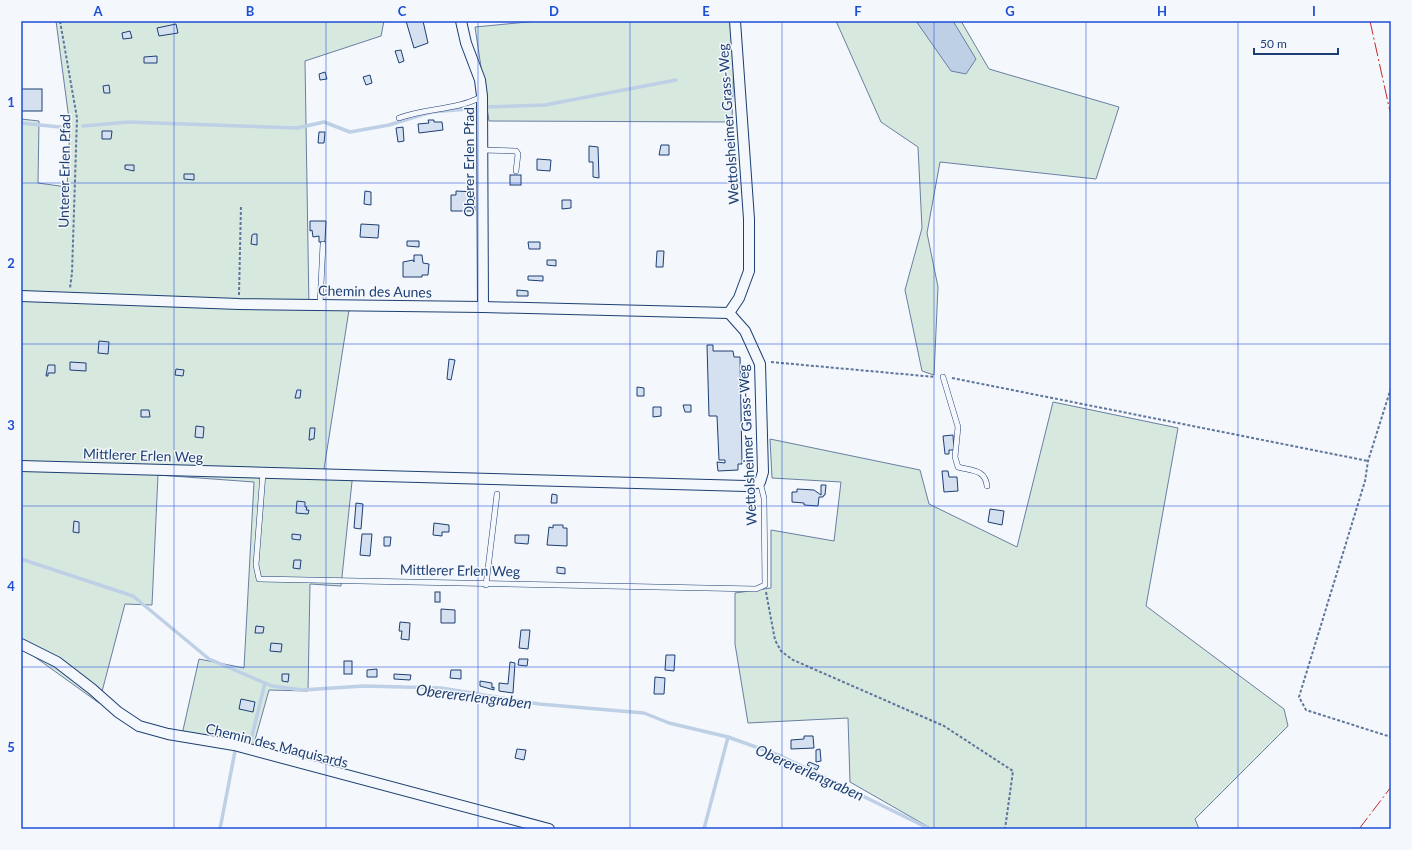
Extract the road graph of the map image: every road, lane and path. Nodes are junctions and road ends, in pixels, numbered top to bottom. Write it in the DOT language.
graph roads {
  1 [pos="60,21"];
  2 [pos="461,21"];
  3 [pos="735,21"];
  4 [pos="482,96"];
  5 [pos="399,118"];
  6 [pos="482,150"];
  7 [pos="516,171"];
  8 [pos="241,205"];
  9 [pos="323,244"];
  10 [pos="21,296"];
  11 [pos="68,297"];
  12 [pos="239,304"];
  13 [pos="320,305"];
  14 [pos="483,307"];
  15 [pos="730,313"];
  16 [pos="760,364"];
  17 [pos="943,377"];
  18 [pos="1391,388"];
  19 [pos="1368,460"];
  20 [pos="21,466"];
  21 [pos="264,473"];
  22 [pos="760,482"];
  23 [pos="987,486"];
  24 [pos="497,494"];
  25 [pos="486,585"];
  26 [pos="765,585"];
  27 [pos="21,644"];
  28 [pos="1391,737"];
  29 [pos="549,829"];
  30 [pos="1004,829"];
  1 -- 11 [label="path, Unterer Erlen Pfad"];
  2 -- 4 [label="street, Oberer Erlen Pfad"];
  3 -- 15 [label="street, Wettolsheimer Grass-Weg"];
  4 -- 5 [label="lane"];
  4 -- 6 [label="street, Oberer Erlen Pfad"];
  6 -- 7 [label="lane"];
  6 -- 14 [label="street, Oberer Erlen Pfad"];
  8 -- 12 [label="path"];
  9 -- 13 [label="lane"];
  10 -- 11 [label="street, Chemin des Aunes"];
  11 -- 12 [label="street, Chemin des Aunes"];
  12 -- 13 [label="street, Chemin des Aunes"];
  13 -- 14 [label="street, Chemin des Aunes"];
  14 -- 15 [label="street, Chemin des Aunes"];
  15 -- 16 [label="street, Wettolsheimer Grass-Weg"];
  16 -- 17 [label="path"];
  16 -- 22 [label="street, Wettolsheimer Grass-Weg"];
  17 -- 19 [label="path"];
  17 -- 23 [label="lane"];
  18 -- 19 [label="path"];
  19 -- 28 [label="path"];
  20 -- 21 [label="street, Mittlerer Erlen Weg"];
  21 -- 22 [label="street, Mittlerer Erlen Weg"];
  21 -- 25 [label="lane, Mittlerer Erlen Weg"];
  22 -- 26 [label="lane, Wettolsheimer Grass-Weg"];
  24 -- 25 [label="lane"];
  25 -- 26 [label="lane, Mittlerer Erlen Weg"];
  26 -- 30 [label="path"];
  27 -- 29 [label="street, Chemin des Maquisards"];
}
